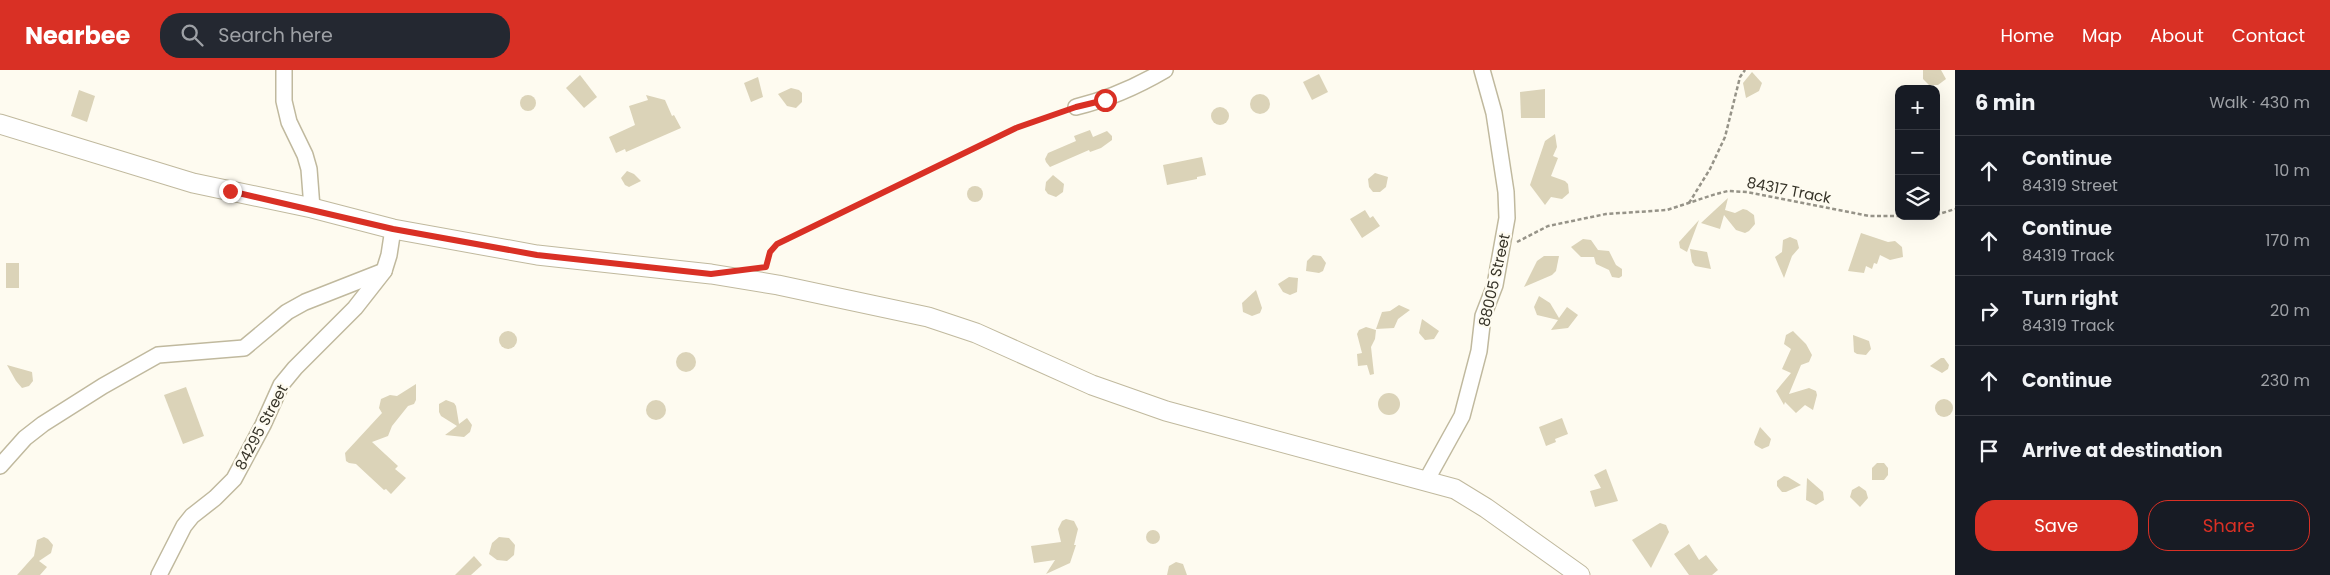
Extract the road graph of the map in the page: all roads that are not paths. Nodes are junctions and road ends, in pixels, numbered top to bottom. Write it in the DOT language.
graph roads {
  1 [pos="284,70"];
  2 [pos="1165,70"];
  3 [pos="1482,70"];
  4 [pos="1076,107"];
  5 [pos="2,120"];
  6 [pos="312,208"];
  7 [pos="393,229"];
  8 [pos="384,271"];
  9 [pos="0,466"];
  10 [pos="1426,481"];
  11 [pos="159,575"];
  12 [pos="1580,575"];
  1 -- 6 [label="street"];
  2 -- 4 [label="street"];
  3 -- 10 [label="street, 88005 Street"];
  5 -- 6 [label="street"];
  6 -- 7 [label="street"];
  7 -- 8 [label="street, 84295 Street"];
  7 -- 10 [label="street"];
  8 -- 9 [label="street"];
  8 -- 11 [label="street, 84295 Street"];
  10 -- 12 [label="street"];
}
